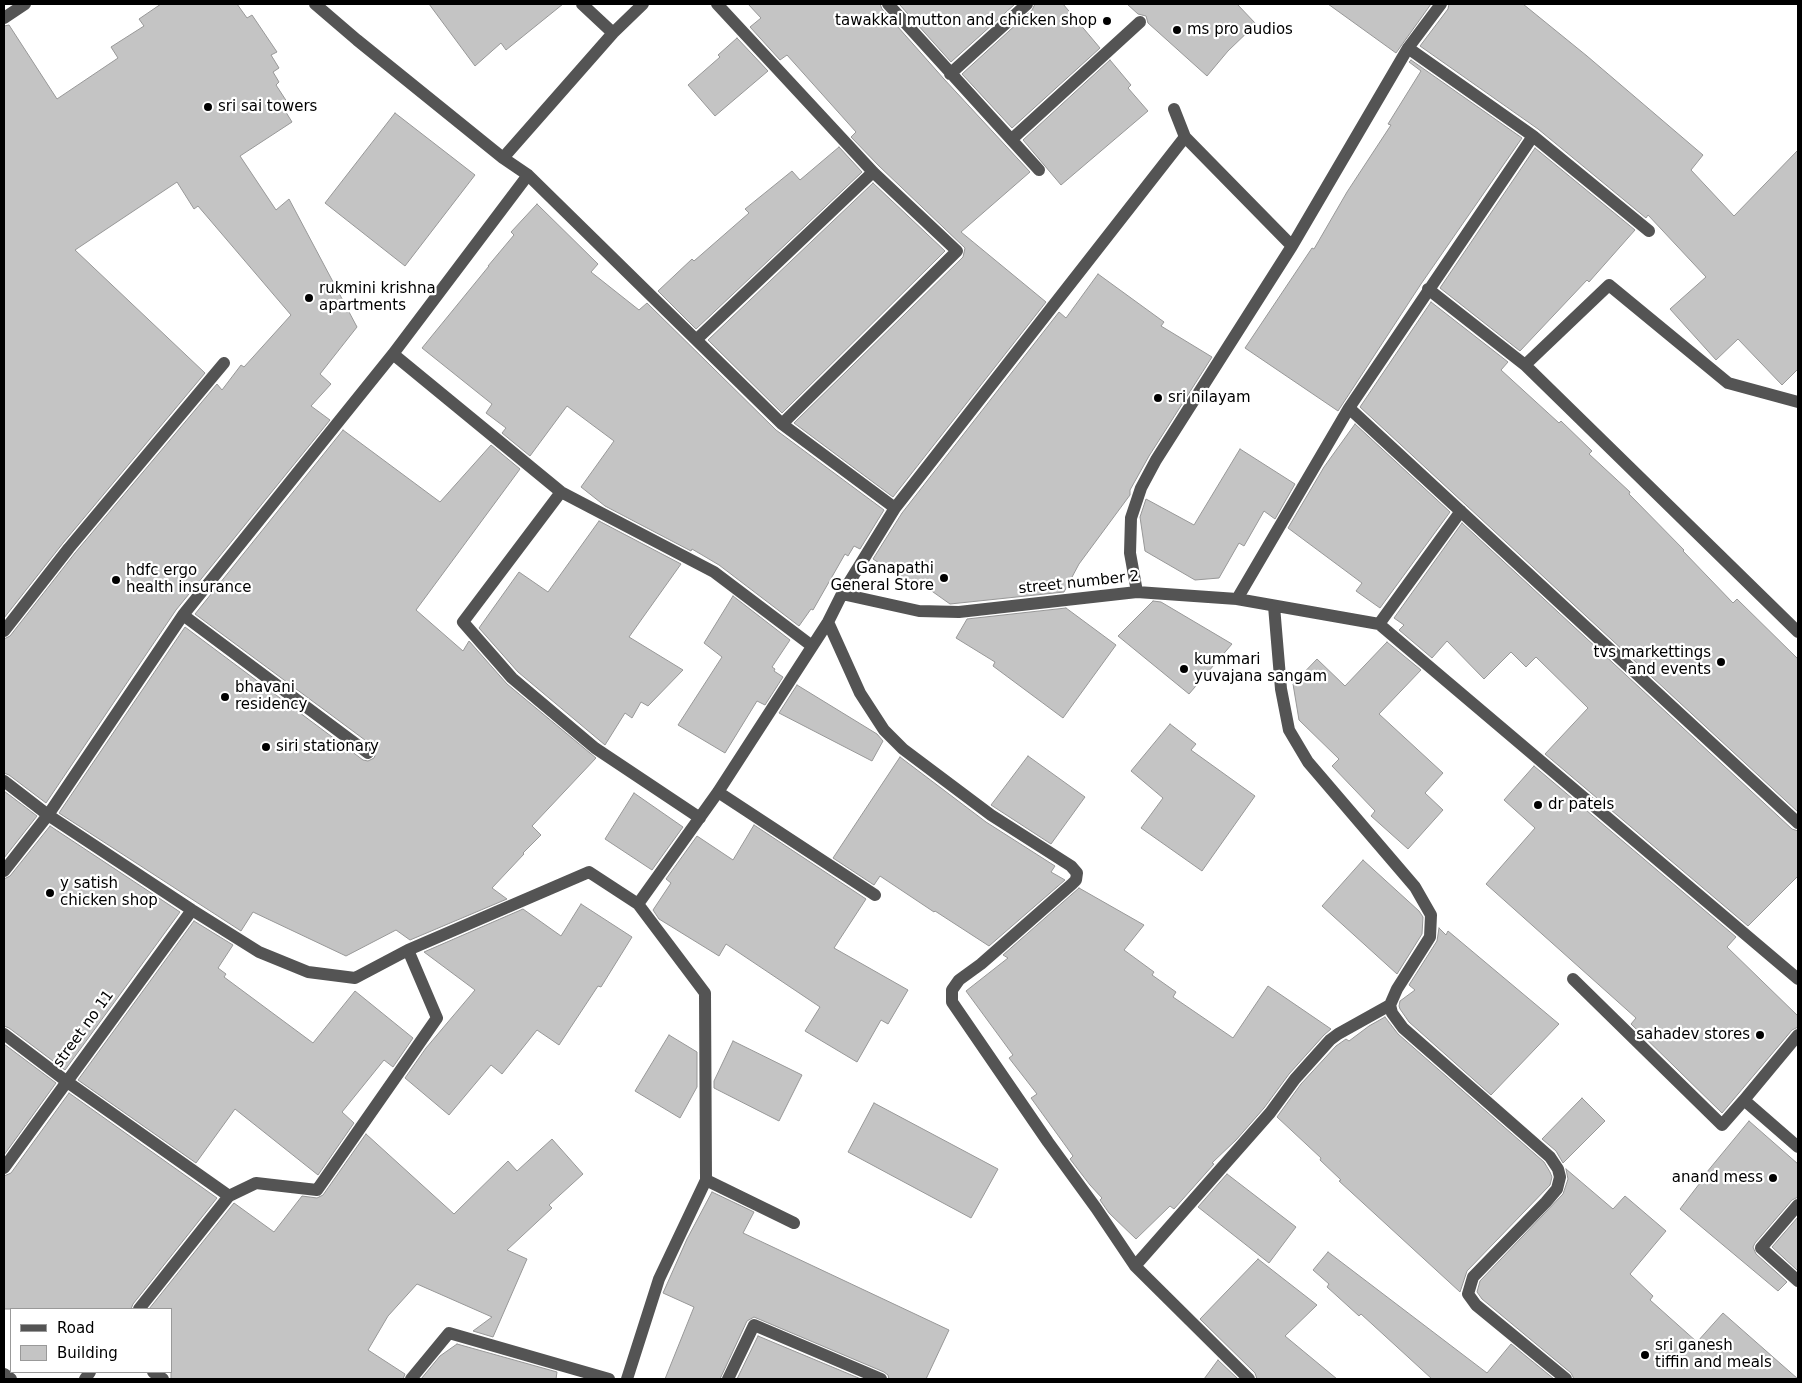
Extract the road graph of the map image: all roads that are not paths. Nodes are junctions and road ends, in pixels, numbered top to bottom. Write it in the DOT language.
graph roads {
  1 [pos="24,4"];
  2 [pos="315,4"];
  3 [pos="582,4"];
  4 [pos="643,4"];
  5 [pos="717,4"];
  6 [pos="888,4"];
  7 [pos="1027,4"];
  8 [pos="1441,4"];
  9 [pos="4,18"];
  10 [pos="1140,22"];
  11 [pos="612,33"];
  12 [pos="1408,48"];
  13 [pos="950,74"];
  14 [pos="1174,110"];
  15 [pos="1533,136"];
  16 [pos="1185,137"];
  17 [pos="1012,139"];
  18 [pos="504,158"];
  19 [pos="1039,170"];
  20 [pos="873,172"];
  21 [pos="528,175"];
  22 [pos="1649,231"];
  23 [pos="1292,246"];
  24 [pos="1428,289"];
  25 [pos="696,339"];
  26 [pos="393,354"];
  27 [pos="224,363"];
  28 [pos="1525,364"];
  29 [pos="1798,402"];
  30 [pos="1349,408"];
  31 [pos="782,424"];
  32 [pos="561,492"];
  33 [pos="895,508"];
  34 [pos="1461,511"];
  35 [pos="1137,592"];
  36 [pos="842,594"];
  37 [pos="1237,599"];
  38 [pos="1274,606"];
  39 [pos="183,614"];
  40 [pos="828,622"];
  41 [pos="1379,624"];
  42 [pos="4,631"];
  43 [pos="1798,632"];
  44 [pos="812,646"];
  45 [pos="368,753"];
  46 [pos="4,781"];
  47 [pos="718,792"];
  48 [pos="48,815"];
  49 [pos="700,818"];
  50 [pos="1798,823"];
  51 [pos="4,871"];
  52 [pos="875,895"];
  53 [pos="638,904"];
  54 [pos="192,910"];
  55 [pos="408,950"];
  56 [pos="1574,979"];
  57 [pos="1798,979"];
  58 [pos="1390,1006"];
  59 [pos="4,1034"];
  60 [pos="1798,1035"];
  61 [pos="66,1081"];
  62 [pos="1744,1100"];
  63 [pos="1798,1147"];
  64 [pos="4,1168"];
  65 [pos="706,1180"];
  66 [pos="229,1196"];
  67 [pos="1798,1205"];
  68 [pos="794,1223"];
  69 [pos="1135,1266"];
  70 [pos="1798,1281"];
  71 [pos="140,1308"];
  72 [pos="4,1374"];
  73 [pos="11,1379"];
  74 [pos="411,1379"];
  75 [pos="609,1379"];
  76 [pos="627,1379"];
  77 [pos="728,1379"];
  78 [pos="881,1379"];
  79 [pos="1249,1379"];
  80 [pos="1566,1379"];
  1 -- 9 [label="street"];
  2 -- 18 [label="street"];
  3 -- 11 [label="street"];
  4 -- 11 [label="street"];
  5 -- 20 [label="street"];
  6 -- 13 [label="street"];
  7 -- 13 [label="street"];
  8 -- 12 [label="street"];
  10 -- 17 [label="street"];
  11 -- 18 [label="street"];
  12 -- 15 [label="street"];
  12 -- 23 [label="street"];
  13 -- 17 [label="street"];
  14 -- 16 [label="street"];
  15 -- 22 [label="street"];
  15 -- 24 [label="street"];
  16 -- 23 [label="street"];
  16 -- 33 [label="street"];
  17 -- 19 [label="street"];
  18 -- 21 [label="street"];
  20 -- 25 [label="street"];
  20 -- 31 [label="street"];
  21 -- 25 [label="street"];
  21 -- 26 [label="street"];
  23 -- 35 [label="street"];
  24 -- 28 [label="street"];
  24 -- 30 [label="street"];
  25 -- 31 [label="street"];
  26 -- 32 [label="street"];
  26 -- 39 [label="street"];
  27 -- 42 [label="street"];
  28 -- 29 [label="street"];
  28 -- 43 [label="street"];
  30 -- 34 [label="street"];
  30 -- 37 [label="street"];
  31 -- 33 [label="street"];
  32 -- 44 [label="street"];
  32 -- 49 [label="street"];
  33 -- 36 [label="street"];
  34 -- 41 [label="street"];
  34 -- 50 [label="street"];
  35 -- 36 [label="street, street number 2"];
  35 -- 37 [label="street, street number 2"];
  36 -- 40 [label="street"];
  37 -- 38 [label="street, street number 2"];
  38 -- 41 [label="street, street number 2"];
  38 -- 58 [label="street"];
  39 -- 45 [label="street"];
  39 -- 48 [label="street"];
  40 -- 44 [label="street"];
  40 -- 69 [label="street"];
  41 -- 57 [label="street"];
  44 -- 47 [label="street"];
  46 -- 48 [label="street"];
  47 -- 49 [label="street"];
  47 -- 52 [label="street"];
  48 -- 51 [label="street"];
  48 -- 54 [label="street"];
  49 -- 53 [label="street"];
  53 -- 55 [label="street"];
  53 -- 65 [label="street"];
  54 -- 55 [label="street"];
  54 -- 61 [label="street, street no 11"];
  55 -- 66 [label="street"];
  56 -- 62 [label="street"];
  58 -- 69 [label="street"];
  58 -- 80 [label="street"];
  59 -- 61 [label="street"];
  60 -- 62 [label="street"];
  61 -- 64 [label="street, street no 11"];
  61 -- 66 [label="street"];
  62 -- 63 [label="street"];
  65 -- 68 [label="street"];
  65 -- 76 [label="street"];
  66 -- 71 [label="street"];
  67 -- 70 [label="street"];
  69 -- 79 [label="street"];
  72 -- 73 [label="street"];
  74 -- 75 [label="street"];
  77 -- 78 [label="street"];
}
